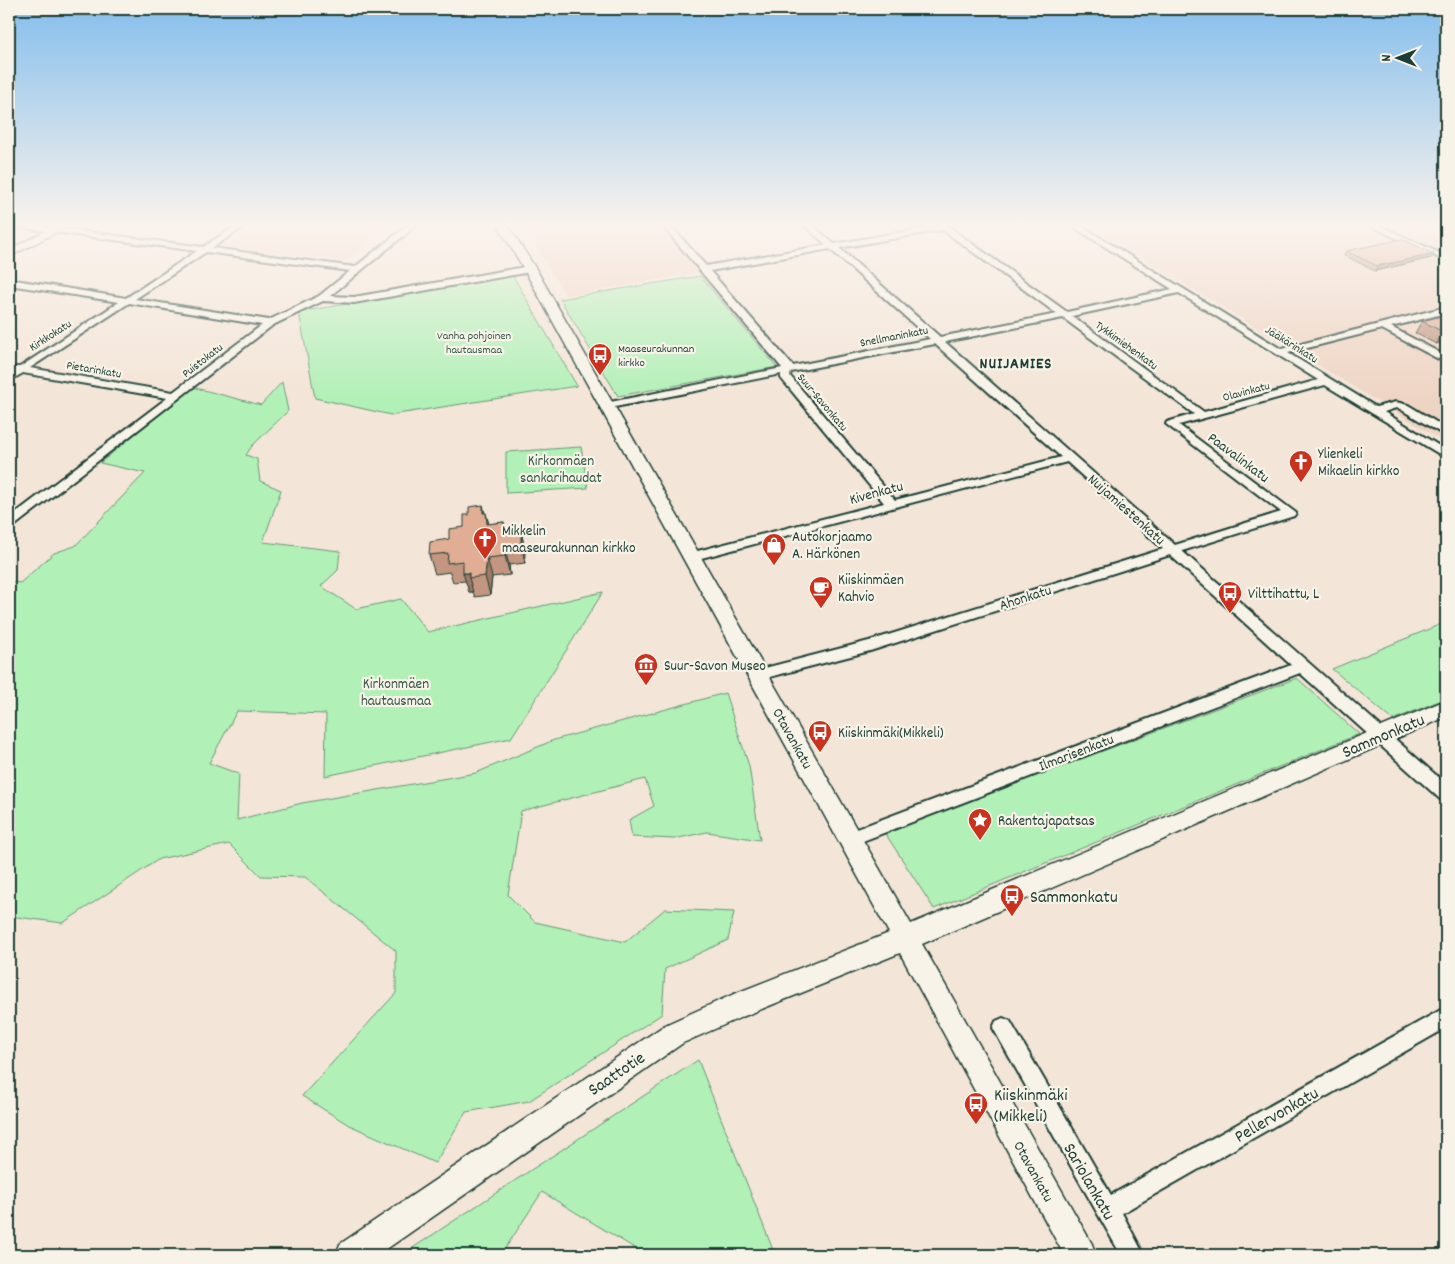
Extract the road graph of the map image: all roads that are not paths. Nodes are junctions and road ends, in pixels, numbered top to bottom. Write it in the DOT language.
graph roads {
  1 [pos="15,283"];
  2 [pos="152,283"];
  3 [pos="341,283"];
  4 [pos="451,283"];
  5 [pos="539,283"];
  6 [pos="716,283"];
  7 [pos="874,283"];
  8 [pos="1021,283"];
  9 [pos="1164,283"];
  10 [pos="1176,291"];
  11 [pos="322,298"];
  12 [pos="125,301"];
  13 [pos="1446,310"];
  14 [pos="1065,315"];
  15 [pos="270,322"];
  16 [pos="1383,326"];
  17 [pos="938,340"];
  18 [pos="1281,352"];
  19 [pos="1446,360"];
  20 [pos="9,368"];
  21 [pos="20,369"];
  22 [pos="788,370"];
  23 [pos="9,378"];
  24 [pos="1327,381"];
  25 [pos="176,396"];
  26 [pos="613,404"];
  27 [pos="1375,411"];
  28 [pos="1202,416"];
  29 [pos="1171,424"];
  30 [pos="1446,433"];
  31 [pos="1446,455"];
  32 [pos="1070,458"];
  33 [pos="892,504"];
  34 [pos="1290,513"];
  35 [pos="9,524"];
  36 [pos="1173,550"];
  37 [pos="690,557"];
  38 [pos="1303,666"];
  39 [pos="758,675"];
  40 [pos="1446,708"];
  41 [pos="1381,735"];
  42 [pos="1446,794"];
  43 [pos="849,838"];
  44 [pos="906,939"];
  45 [pos="1446,1017"];
  46 [pos="1002,1028"];
  47 [pos="1106,1210"];
  48 [pos="351,1255"];
  49 [pos="1081,1255"];
  50 [pos="1133,1255"];
  1 -- 12 [label="street"];
  2 -- 12 [label="street, Kirkkokatu"];
  3 -- 11 [label="street, Puistokatu"];
  4 -- 11 [label="street"];
  5 -- 26 [label="main road, Otavankatu"];
  6 -- 22 [label="street, Suur-Savonkatu"];
  7 -- 17 [label="street, Nuijamiestenkatu"];
  8 -- 14 [label="street, Tykkimiehenkatu"];
  9 -- 10 [label="street, Jääkärinkatu"];
  10 -- 14 [label="street, Snellmaninkatu"];
  10 -- 18 [label="street, Jääkärinkatu"];
  11 -- 15 [label="street, Puistokatu"];
  12 -- 15 [label="street"];
  12 -- 21 [label="street, Kirkkokatu"];
  13 -- 16 [label="street"];
  14 -- 17 [label="street, Snellmaninkatu"];
  14 -- 28 [label="street, Tykkimiehenkatu"];
  15 -- 25 [label="street, Puistokatu"];
  16 -- 18 [label="street"];
  16 -- 19 [label="street"];
  17 -- 22 [label="street, Snellmaninkatu"];
  17 -- 32 [label="street, Nuijamiestenkatu"];
  18 -- 24 [label="street, Jääkärinkatu"];
  20 -- 21 [label="street, Pietarinkatu"];
  21 -- 23 [label="street, Kirkkokatu"];
  21 -- 25 [label="street, Pietarinkatu"];
  22 -- 26 [label="street, Snellmaninkatu"];
  22 -- 33 [label="street, Suur-Savonkatu"];
  24 -- 27 [label="street, Jääkärinkatu"];
  24 -- 28 [label="street, Olavinkatu"];
  25 -- 35 [label="street, Puistokatu"];
  26 -- 37 [label="main road, Otavankatu"];
  27 -- 30 [label="street"];
  27 -- 31 [label="street, Jääkärinkatu"];
  28 -- 29 [label="street, Olavinkatu"];
  29 -- 34 [label="street, Paavalinkatu"];
  32 -- 33 [label="street, Kivenkatu"];
  32 -- 36 [label="street, Nuijamiestenkatu"];
  33 -- 37 [label="street, Kivenkatu"];
  34 -- 36 [label="street, Ahonkatu"];
  36 -- 38 [label="street, Nuijamiestenkatu"];
  36 -- 39 [label="street, Ahonkatu"];
  37 -- 39 [label="main road, Otavankatu"];
  38 -- 41 [label="street, Nuijamiestenkatu"];
  38 -- 43 [label="street, Ilmarisenkatu"];
  39 -- 43 [label="main road, Otavankatu"];
  40 -- 41 [label="main road, Sammonkatu"];
  41 -- 42 [label="street, Nuijamiestenkatu"];
  41 -- 44 [label="main road, Sammonkatu"];
  43 -- 44 [label="main road, Otavankatu"];
  44 -- 48 [label="main road, Saattotie"];
  44 -- 49 [label="main road, Otavankatu"];
  45 -- 47 [label="street, Pellervonkatu"];
  46 -- 47 [label="street, Sariolankatu"];
  47 -- 50 [label="street, Sariolankatu"];
}
